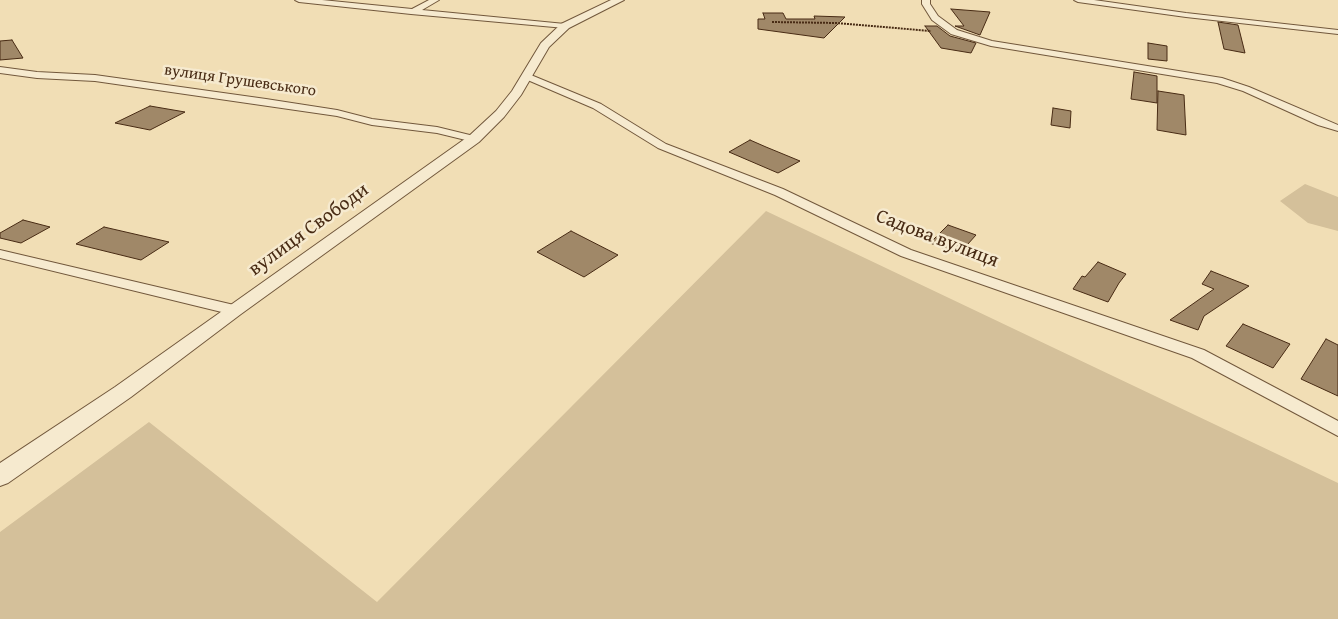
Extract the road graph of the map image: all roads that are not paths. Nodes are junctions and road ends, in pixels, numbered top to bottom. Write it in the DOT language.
graph roads {
  1 [pos="299,0"];
  2 [pos="434,0"];
  3 [pos="619,0"];
  4 [pos="926,0"];
  5 [pos="1078,0"];
  6 [pos="411,12"];
  7 [pos="565,26"];
  8 [pos="1338,32"];
  9 [pos="0,70"];
  10 [pos="526,76"];
  11 [pos="1338,128"];
  12 [pos="474,139"];
  13 [pos="0,254"];
  14 [pos="234,310"];
  15 [pos="1338,429"];
  16 [pos="0,476"];
  1 -- 6 [label="street"];
  2 -- 6 [label="street"];
  3 -- 7 [label="street, вулиця Свободи"];
  4 -- 11 [label="street"];
  5 -- 8 [label="street"];
  6 -- 7 [label="street"];
  7 -- 10 [label="street, вулиця Свободи"];
  9 -- 12 [label="street, вулиця Грушевського"];
  10 -- 12 [label="street, вулиця Свободи"];
  10 -- 15 [label="street, Садова вулиця"];
  12 -- 14 [label="street, вулиця Свободи"];
  13 -- 14 [label="street"];
  14 -- 16 [label="street, вулиця Свободи"];
}
